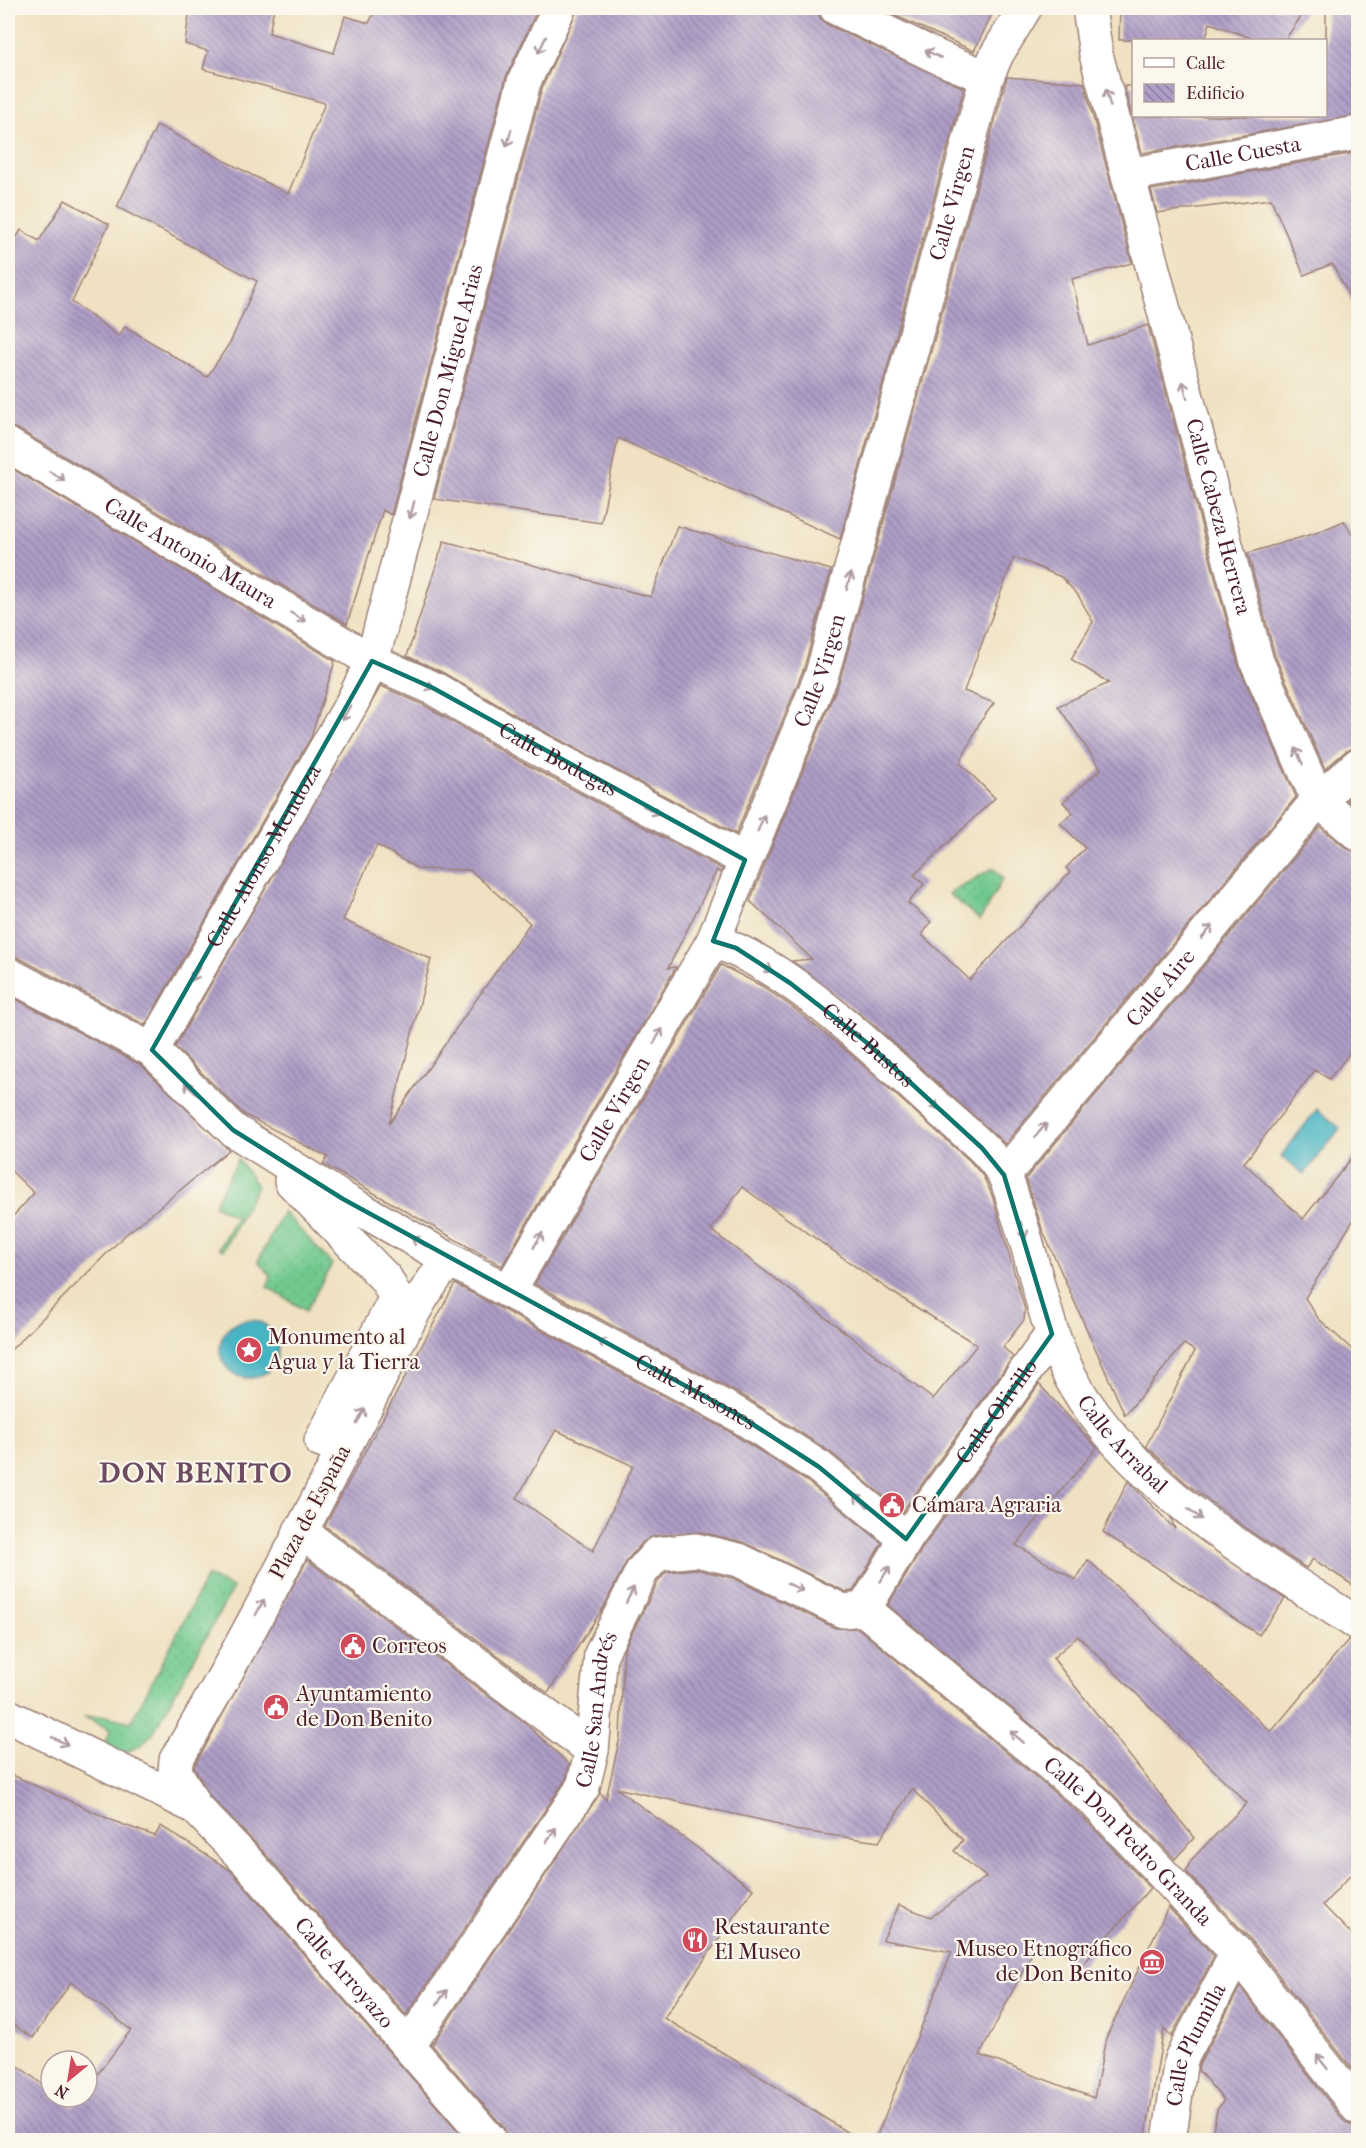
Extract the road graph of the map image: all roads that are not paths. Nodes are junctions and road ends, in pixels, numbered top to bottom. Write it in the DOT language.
graph roads {
  1 [pos="560,8"];
  2 [pos="836,8"];
  3 [pos="1025,8"];
  4 [pos="1089,8"];
  5 [pos="987,77"];
  6 [pos="1359,133"];
  7 [pos="1128,175"];
  8 [pos="8,446"];
  9 [pos="372,661"];
  10 [pos="1359,765"];
  11 [pos="1318,800"];
  12 [pos="1359,834"];
  13 [pos="746,860"];
  14 [pos="713,941"];
  15 [pos="8,974"];
  16 [pos="152,1050"];
  17 [pos="245,1137"];
  18 [pos="1004,1174"];
  19 [pos="328,1190"];
  20 [pos="460,1265"];
  21 [pos="508,1291"];
  22 [pos="414,1315"];
  23 [pos="1052,1334"];
  24 [pos="321,1441"];
  25 [pos="300,1531"];
  26 [pos="906,1539"];
  27 [pos="864,1609"];
  28 [pos="234,1612"];
  29 [pos="1359,1624"];
  30 [pos="8,1716"];
  31 [pos="592,1749"];
  32 [pos="176,1763"];
  33 [pos="130,1775"];
  34 [pos="195,1807"];
  35 [pos="1237,1953"];
  36 [pos="409,2045"];
  37 [pos="1359,2108"];
  38 [pos="490,2140"];
  39 [pos="1169,2140"];
  1 -- 9 [label="street, Calle Don Miguel Arias, one-way"];
  5 -- 2 [label="street, one-way"];
  3 -- 5 [label="street, Calle Virgen"];
  7 -- 4 [label="street, Calle Cabeza Herrera, one-way"];
  13 -- 5 [label="street, Calle Virgen, one-way"];
  6 -- 7 [label="street, Calle Cuesta"];
  11 -- 7 [label="street, Calle Cabeza Herrera, one-way"];
  8 -- 9 [label="street, Calle Antonio Maura, one-way"];
  9 -- 13 [label="street, Calle Bodegas, one-way"];
  9 -- 16 [label="street, Calle Alonso Mendoza, one-way"];
  10 -- 11 [label="street, Calle Aire"];
  11 -- 12 [label="street, Calle Cabeza Herrera"];
  18 -- 11 [label="street, Calle Aire, one-way"];
  13 -- 14 [label="street, Calle Virgen"];
  14 -- 18 [label="street, Calle Bustos, one-way"];
  21 -- 14 [label="street, Calle Virgen, one-way"];
  15 -- 16 [label="street"];
  17 -- 16 [label="street, one-way"];
  17 -- 19 [label="street"];
  17 -- 24 [label="street"];
  18 -- 23 [label="street, Calle Arrabal, one-way"];
  20 -- 19 [label="street, one-way"];
  19 -- 22 [label="street"];
  20 -- 21 [label="street, Calle Mesones"];
  20 -- 22 [label="street, Plaza de España"];
  26 -- 21 [label="street, Calle Mesones, one-way"];
  25 -- 22 [label="street, Plaza de España, one-way"];
  23 -- 26 [label="street, Calle Olivillo"];
  23 -- 29 [label="street, Calle Arrabal, one-way"];
  25 -- 31 [label="street"];
  32 -- 25 [label="street, Plaza de España, one-way"];
  27 -- 26 [label="street, Calle Olivillo, one-way"];
  31 -- 27 [label="street, Calle San Andrés, one-way"];
  35 -- 27 [label="street, Calle Don Pedro Granda, one-way"];
  28 -- 33 [label="street"];
  30 -- 33 [label="street, one-way"];
  36 -- 31 [label="street, Calle San Andrés, one-way"];
  32 -- 33 [label="street"];
  32 -- 34 [label="street"];
  33 -- 34 [label="street"];
  34 -- 36 [label="street, Calle Arroyazo"];
  37 -- 35 [label="street, Calle Don Pedro Granda, one-way"];
  35 -- 39 [label="street, Calle Plumilla"];
  36 -- 38 [label="street, Calle Arroyazo"];
}
